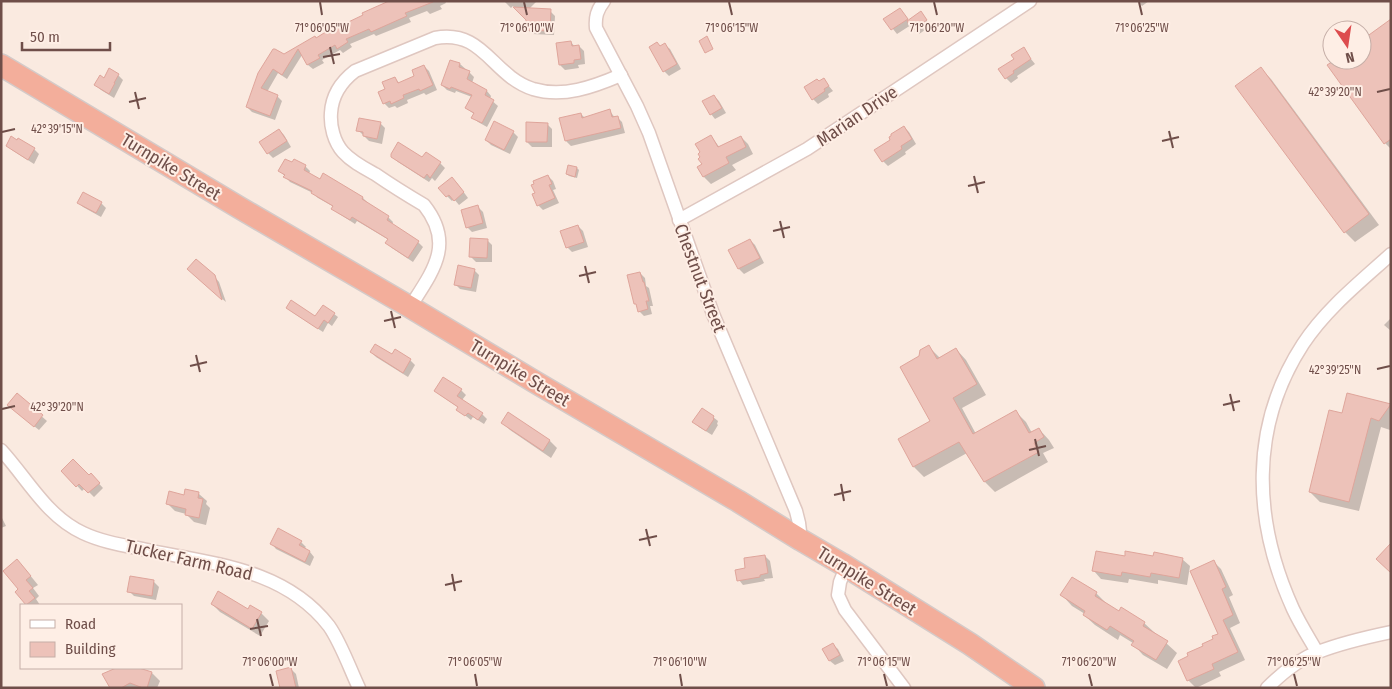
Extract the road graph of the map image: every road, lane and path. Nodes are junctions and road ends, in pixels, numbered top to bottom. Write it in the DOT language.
graph roads {
  1 [pos="604,1"];
  2 [pos="1030,1"];
  3 [pos="1,65"];
  4 [pos="621,74"];
  5 [pos="679,220"];
  6 [pos="1391,254"];
  7 [pos="410,307"];
  8 [pos="1,450"];
  9 [pos="801,540"];
  10 [pos="846,567"];
  11 [pos="1391,632"];
  12 [pos="1317,652"];
  13 [pos="359,688"];
  14 [pos="904,688"];
  15 [pos="1034,688"];
  16 [pos="1267,688"];
  1 -- 4 [label="street, Chestnut Street"];
  2 -- 5 [label="street, Marian Drive"];
  3 -- 7 [label="highway, Turnpike Street"];
  4 -- 5 [label="street, Chestnut Street"];
  4 -- 7 [label="street"];
  5 -- 9 [label="street, Chestnut Street"];
  6 -- 12 [label="street"];
  7 -- 9 [label="highway, Turnpike Street"];
  8 -- 13 [label="street, Tucker Farm Road"];
  9 -- 10 [label="highway, Turnpike Street"];
  10 -- 14 [label="street"];
  10 -- 15 [label="highway, Turnpike Street"];
  11 -- 12 [label="street"];
  12 -- 16 [label="street"];
}
